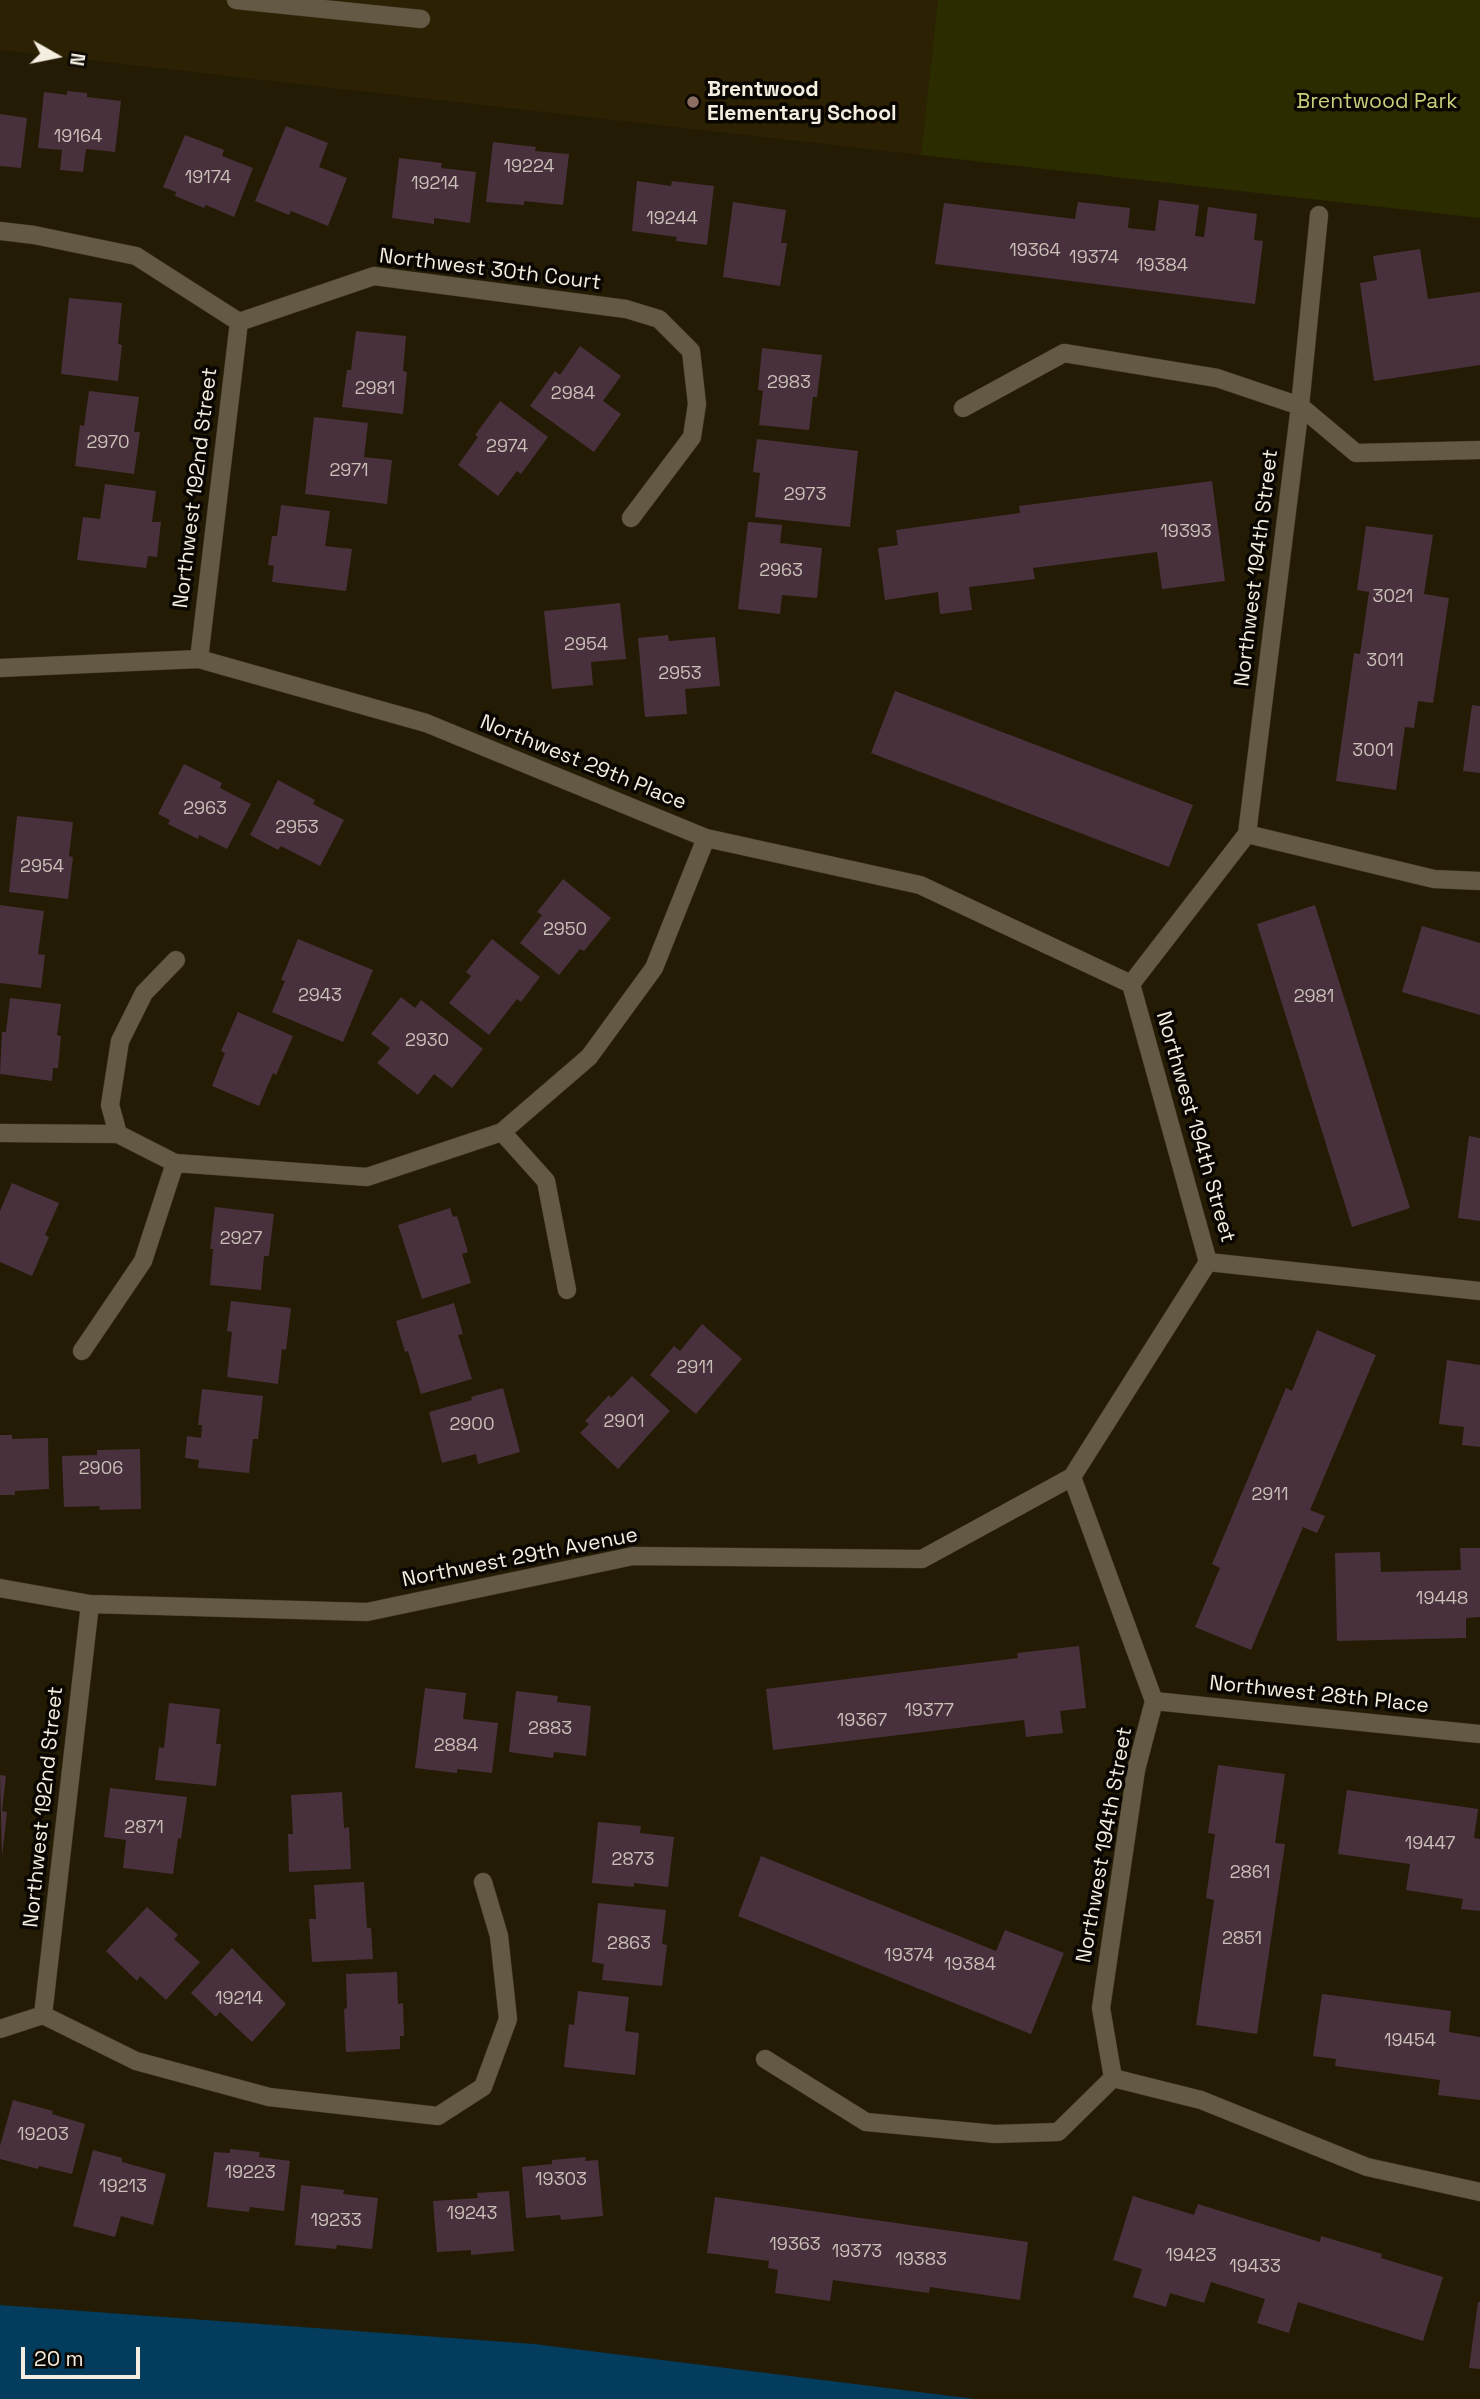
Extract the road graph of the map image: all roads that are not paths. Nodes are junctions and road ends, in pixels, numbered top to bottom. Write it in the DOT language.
graph roads {
  1 [pos="236,0"];
  2 [pos="421,19"];
  3 [pos="1319,215"];
  4 [pos="0,231"];
  5 [pos="239,322"];
  6 [pos="1300,406"];
  7 [pos="963,408"];
  8 [pos="1480,450"];
  9 [pos="631,517"];
  10 [pos="199,659"];
  11 [pos="0,668"];
  12 [pos="1247,834"];
  13 [pos="706,838"];
  14 [pos="1480,881"];
  15 [pos="176,960"];
  16 [pos="1131,984"];
  17 [pos="502,1132"];
  18 [pos="0,1133"];
  19 [pos="118,1134"];
  20 [pos="175,1163"];
  21 [pos="1209,1262"];
  22 [pos="567,1290"];
  23 [pos="1480,1291"];
  24 [pos="82,1351"];
  25 [pos="1072,1477"];
  26 [pos="0,1588"];
  27 [pos="90,1604"];
  28 [pos="1154,1701"];
  29 [pos="1480,1734"];
  30 [pos="483,1882"];
  31 [pos="43,2015"];
  32 [pos="0,2029"];
  33 [pos="765,2059"];
  34 [pos="1112,2078"];
  35 [pos="1480,2192"];
  1 -- 2 [label="street"];
  3 -- 6 [label="street, Northwest 194th Street"];
  4 -- 5 [label="street"];
  5 -- 9 [label="street, Northwest 30th Court"];
  5 -- 10 [label="street, Northwest 192nd Street"];
  6 -- 7 [label="street"];
  6 -- 8 [label="street"];
  6 -- 12 [label="street, Northwest 194th Street"];
  10 -- 11 [label="street, Northwest 29th Place"];
  10 -- 13 [label="street, Northwest 29th Place"];
  12 -- 14 [label="street"];
  12 -- 16 [label="street"];
  13 -- 16 [label="street, Northwest 29th Place"];
  13 -- 17 [label="street"];
  15 -- 19 [label="street"];
  16 -- 21 [label="street, Northwest 194th Street"];
  17 -- 20 [label="street"];
  17 -- 22 [label="street"];
  18 -- 19 [label="street"];
  19 -- 20 [label="street"];
  20 -- 24 [label="street"];
  21 -- 23 [label="street"];
  21 -- 25 [label="street, Northwest 194th Street"];
  25 -- 27 [label="street, Northwest 29th Avenue"];
  25 -- 28 [label="street"];
  26 -- 27 [label="street, Northwest 29th Avenue"];
  27 -- 31 [label="street, Northwest 192nd Street"];
  28 -- 29 [label="street, Northwest 28th Place"];
  28 -- 34 [label="street, Northwest 194th Street"];
  30 -- 31 [label="street"];
  31 -- 32 [label="street"];
  33 -- 34 [label="street"];
  34 -- 35 [label="street"];
}
